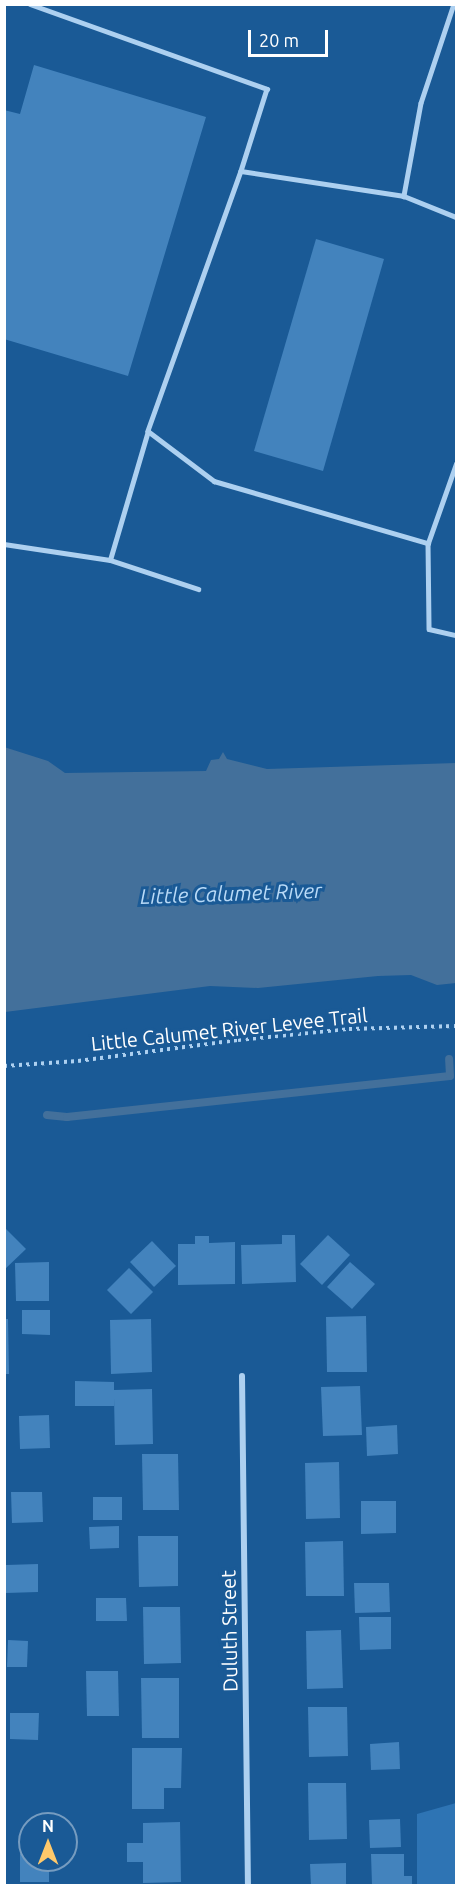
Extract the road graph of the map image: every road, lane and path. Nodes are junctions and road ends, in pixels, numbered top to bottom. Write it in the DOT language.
graph roads {
  1 [pos="30,4"];
  2 [pos="454,4"];
  3 [pos="241,171"];
  4 [pos="404,196"];
  5 [pos="456,217"];
  6 [pos="148,431"];
  7 [pos="456,464"];
  8 [pos="428,543"];
  9 [pos="4,544"];
  10 [pos="110,560"];
  11 [pos="198,589"];
  12 [pos="456,635"];
  13 [pos="456,1026"];
  14 [pos="4,1066"];
  15 [pos="242,1376"];
  16 [pos="248,1886"];
  1 -- 3 [label="lane"];
  2 -- 4 [label="lane"];
  3 -- 4 [label="lane"];
  3 -- 6 [label="lane"];
  4 -- 5 [label="lane"];
  6 -- 8 [label="lane"];
  6 -- 10 [label="lane"];
  7 -- 8 [label="lane"];
  8 -- 12 [label="lane"];
  9 -- 10 [label="lane"];
  10 -- 11 [label="lane"];
  13 -- 14 [label="path, Little Calumet River Levee Trail"];
  15 -- 16 [label="street, Duluth Street"];
}
